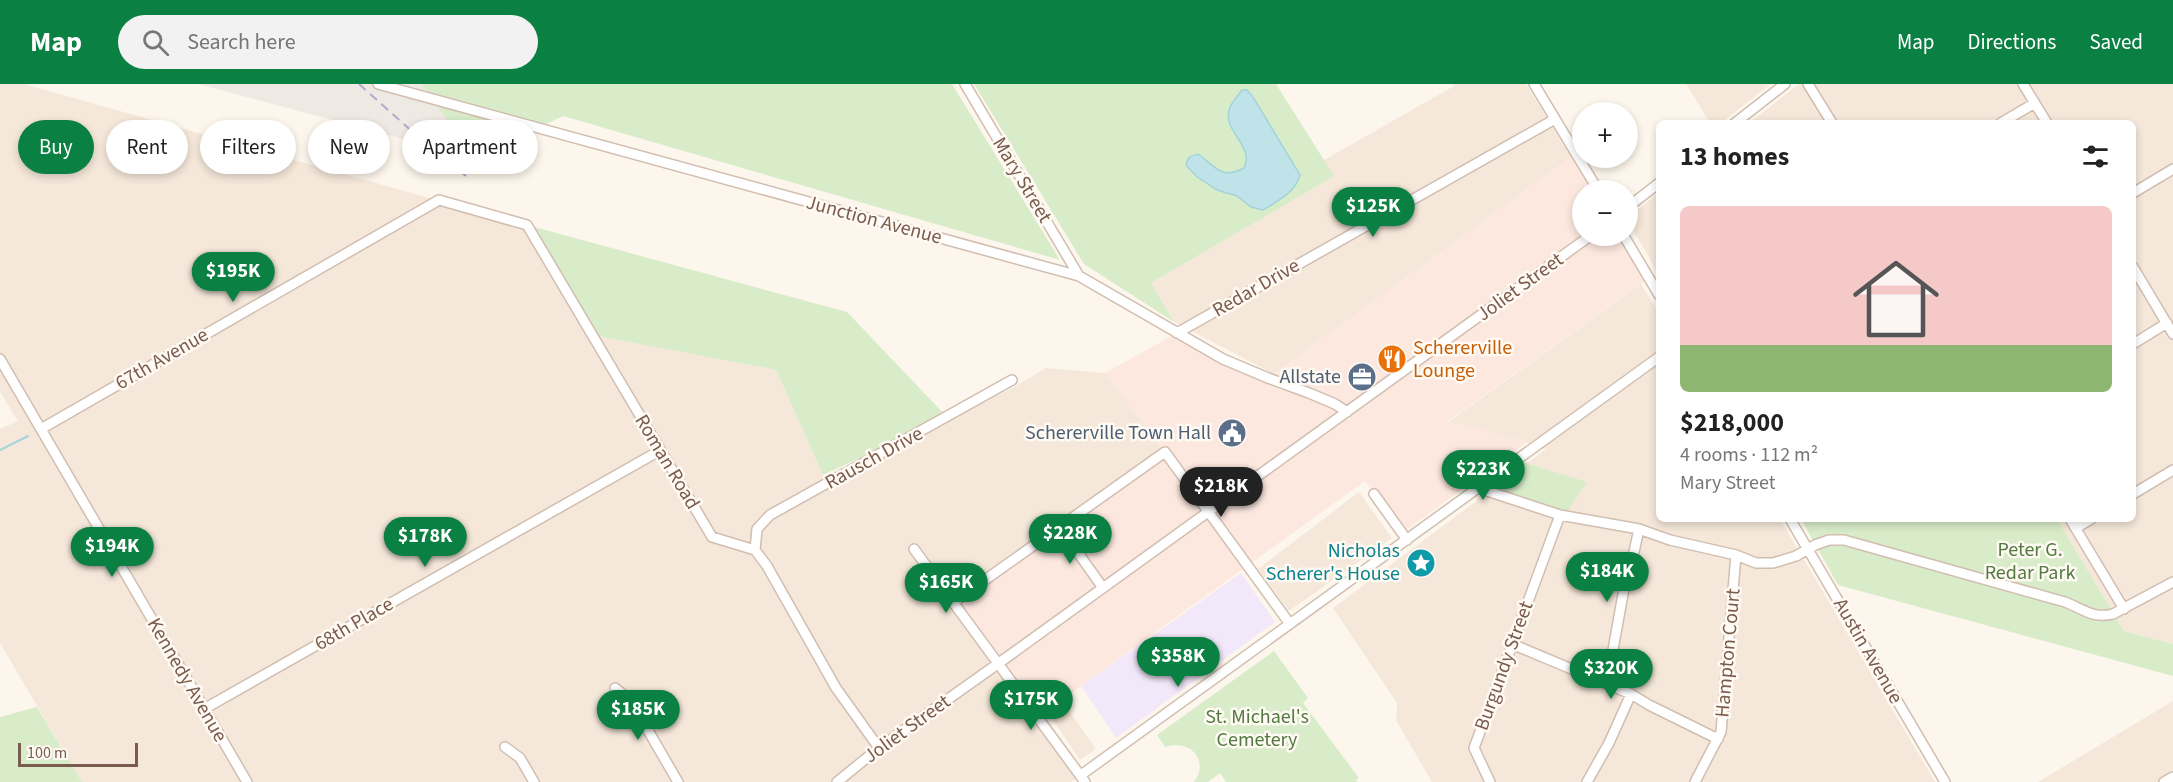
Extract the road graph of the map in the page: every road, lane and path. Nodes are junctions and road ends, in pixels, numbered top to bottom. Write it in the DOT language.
graph roads {
  1 [pos="378,84"];
  2 [pos="965,84"];
  3 [pos="1534,84"];
  4 [pos="1785,84"];
  5 [pos="1808,84"];
  6 [pos="2024,84"];
  7 [pos="2035,103"];
  8 [pos="1555,119"];
  9 [pos="1739,120"];
  10 [pos="1830,120"];
  11 [pos="2006,120"];
  12 [pos="2045,120"];
  13 [pos="2173,169"];
  14 [pos="1592,180"];
  15 [pos="1656,185"];
  16 [pos="2136,191"];
  17 [pos="1638,199"];
  18 [pos="439,200"];
  19 [pos="1576,246"];
  20 [pos="1630,246"];
  21 [pos="2136,272"];
  22 [pos="1079,276"];
  23 [pos="1656,290"];
  24 [pos="2167,323"];
  25 [pos="1177,333"];
  26 [pos="2173,334"];
  27 [pos="2136,342"];
  28 [pos="0,359"];
  29 [pos="1656,359"];
  30 [pos="1012,380"];
  31 [pos="1347,412"];
  32 [pos="41,429"];
  33 [pos="660,451"];
  34 [pos="2173,470"];
  35 [pos="1478,488"];
  36 [pos="2136,492"];
  37 [pos="1374,494"];
  38 [pos="1208,511"];
  39 [pos="1560,515"];
  40 [pos="1792,522"];
  41 [pos="2072,522"];
  42 [pos="2086,522"];
  43 [pos="1059,526"];
  44 [pos="2076,528"];
  45 [pos="1639,529"];
  46 [pos="1407,540"];
  47 [pos="914,549"];
  48 [pos="1808,549"];
  49 [pos="755,550"];
  50 [pos="1736,555"];
  51 [pos="2173,582"];
  52 [pos="1103,588"];
  53 [pos="954,602"];
  54 [pos="2124,609"];
  55 [pos="1290,624"];
  56 [pos="1512,644"];
  57 [pos="999,663"];
  58 [pos="1607,683"];
  59 [pos="615,688"];
  60 [pos="1631,694"];
  61 [pos="204,709"];
  62 [pos="1718,739"];
  63 [pos="505,747"];
  64 [pos="879,748"];
  65 [pos="2173,777"];
  66 [pos="1083,779"];
  67 [pos="1943,781"];
  68 [pos="247,782"];
  69 [pos="534,782"];
  70 [pos="678,782"];
  71 [pos="837,782"];
  72 [pos="1490,782"];
  73 [pos="1587,782"];
  74 [pos="1695,782"];
  75 [pos="2164,782"];
  1 -- 22 [label="street, Junction Avenue"];
  2 -- 22 [label="street, Mary Street"];
  3 -- 8 [label="street"];
  4 -- 9 [label="street"];
  5 -- 10 [label="street"];
  6 -- 7 [label="street"];
  7 -- 11 [label="street"];
  7 -- 12 [label="street"];
  8 -- 14 [label="street"];
  8 -- 25 [label="street, Redar Drive"];
  13 -- 16 [label="street"];
  15 -- 17 [label="street"];
  18 -- 32 [label="street, 67th Avenue"];
  18 -- 33 [label="street, Roman Road"];
  19 -- 31 [label="street, Joliet Street"];
  20 -- 23 [label="street"];
  21 -- 24 [label="street"];
  22 -- 25 [label="street, Junction Avenue"];
  24 -- 26 [label="street"];
  24 -- 27 [label="street"];
  25 -- 31 [label="street, Junction Avenue"];
  28 -- 32 [label="street, Kennedy Avenue"];
  29 -- 35 [label="street"];
  30 -- 49 [label="street, Rausch Drive"];
  31 -- 38 [label="street, Joliet Street"];
  32 -- 61 [label="street, Kennedy Avenue"];
  33 -- 49 [label="street, Roman Road"];
  33 -- 61 [label="street, 68th Place"];
  34 -- 36 [label="street"];
  35 -- 39 [label="street"];
  35 -- 46 [label="street"];
  37 -- 46 [label="street"];
  38 -- 43 [label="street"];
  38 -- 52 [label="street, Joliet Street"];
  38 -- 55 [label="street"];
  39 -- 45 [label="street"];
  39 -- 56 [label="street, Burgundy Street"];
  40 -- 48 [label="street, Austin Avenue"];
  41 -- 44 [label="street"];
  42 -- 44 [label="street"];
  43 -- 52 [label="street"];
  43 -- 53 [label="street"];
  44 -- 54 [label="street"];
  45 -- 50 [label="street"];
  45 -- 58 [label="street"];
  46 -- 55 [label="street"];
  47 -- 53 [label="street"];
  48 -- 50 [label="street"];
  48 -- 54 [label="street"];
  48 -- 67 [label="street, Austin Avenue"];
  49 -- 64 [label="street"];
  50 -- 62 [label="street, Hampton Court"];
  51 -- 54 [label="street"];
  52 -- 57 [label="street, Joliet Street"];
  53 -- 57 [label="street"];
  55 -- 66 [label="street"];
  56 -- 58 [label="street"];
  56 -- 72 [label="street, Burgundy Street"];
  57 -- 64 [label="street, Joliet Street"];
  57 -- 66 [label="street"];
  58 -- 60 [label="street"];
  59 -- 70 [label="street"];
  60 -- 62 [label="street"];
  60 -- 73 [label="street"];
  61 -- 68 [label="street, Kennedy Avenue"];
  62 -- 74 [label="street, Hampton Court"];
  63 -- 69 [label="street"];
  64 -- 71 [label="street, Joliet Street"];
  65 -- 75 [label="street"];
}
